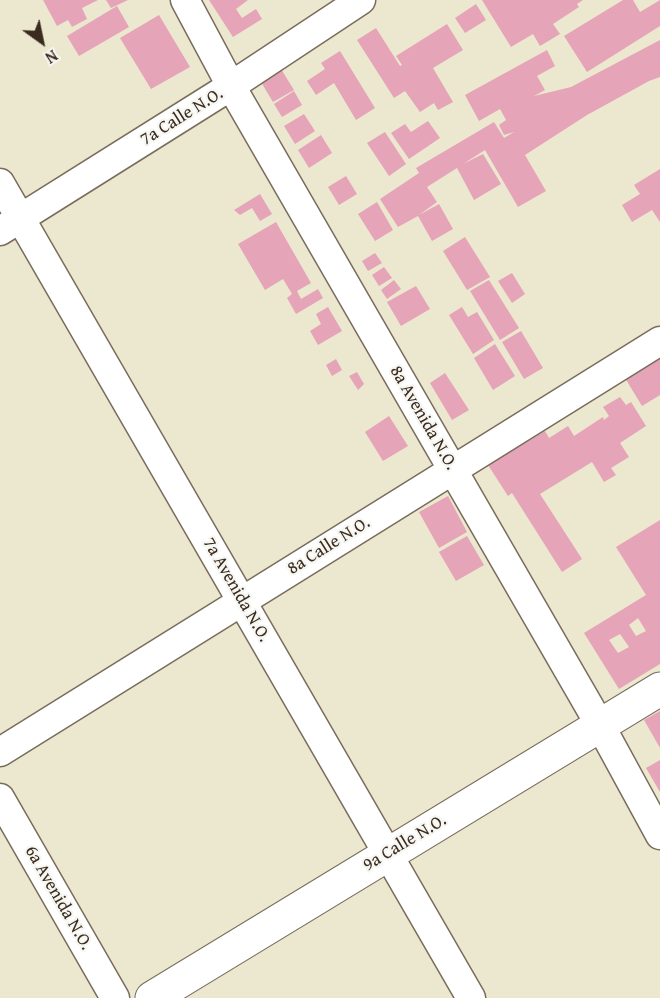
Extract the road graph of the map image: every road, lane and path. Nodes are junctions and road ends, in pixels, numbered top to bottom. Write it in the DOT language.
graph roads {
  1 [pos="185,0"];
  2 [pos="361,0"];
  3 [pos="231,86"];
  4 [pos="0,183"];
  5 [pos="10,224"];
  6 [pos="660,341"];
  7 [pos="453,469"];
  8 [pos="242,600"];
  9 [pos="660,689"];
  10 [pos="600,725"];
  11 [pos="0,752"];
  12 [pos="0,798"];
  13 [pos="660,836"];
  14 [pos="388,853"];
  15 [pos="115,998"];
  16 [pos="152,998"];
  17 [pos="471,998"];
  1 -- 3 [label="street, 8a Avenida N.O."];
  2 -- 3 [label="street, 7a Calle N.O."];
  3 -- 5 [label="street, 7a Calle N.O."];
  3 -- 7 [label="street, 8a Avenida N.O."];
  4 -- 5 [label="street, 7a Avenida N.O."];
  5 -- 8 [label="street, 7a Avenida N.O."];
  6 -- 7 [label="street, 8a Calle N.O."];
  7 -- 8 [label="street, 8a Calle N.O."];
  7 -- 10 [label="street, 8a Avenida N.O."];
  8 -- 11 [label="street, 8a Calle N.O."];
  8 -- 14 [label="street, 7a Avenida N.O."];
  9 -- 10 [label="street, 9a Calle N.O."];
  10 -- 13 [label="street, 8a Avenida N.O."];
  10 -- 14 [label="street, 9a Calle N.O."];
  12 -- 15 [label="street, 6a Avenida N.O."];
  14 -- 16 [label="street, 9a Calle N.O."];
  14 -- 17 [label="street, 7a Avenida N.O."];
}
